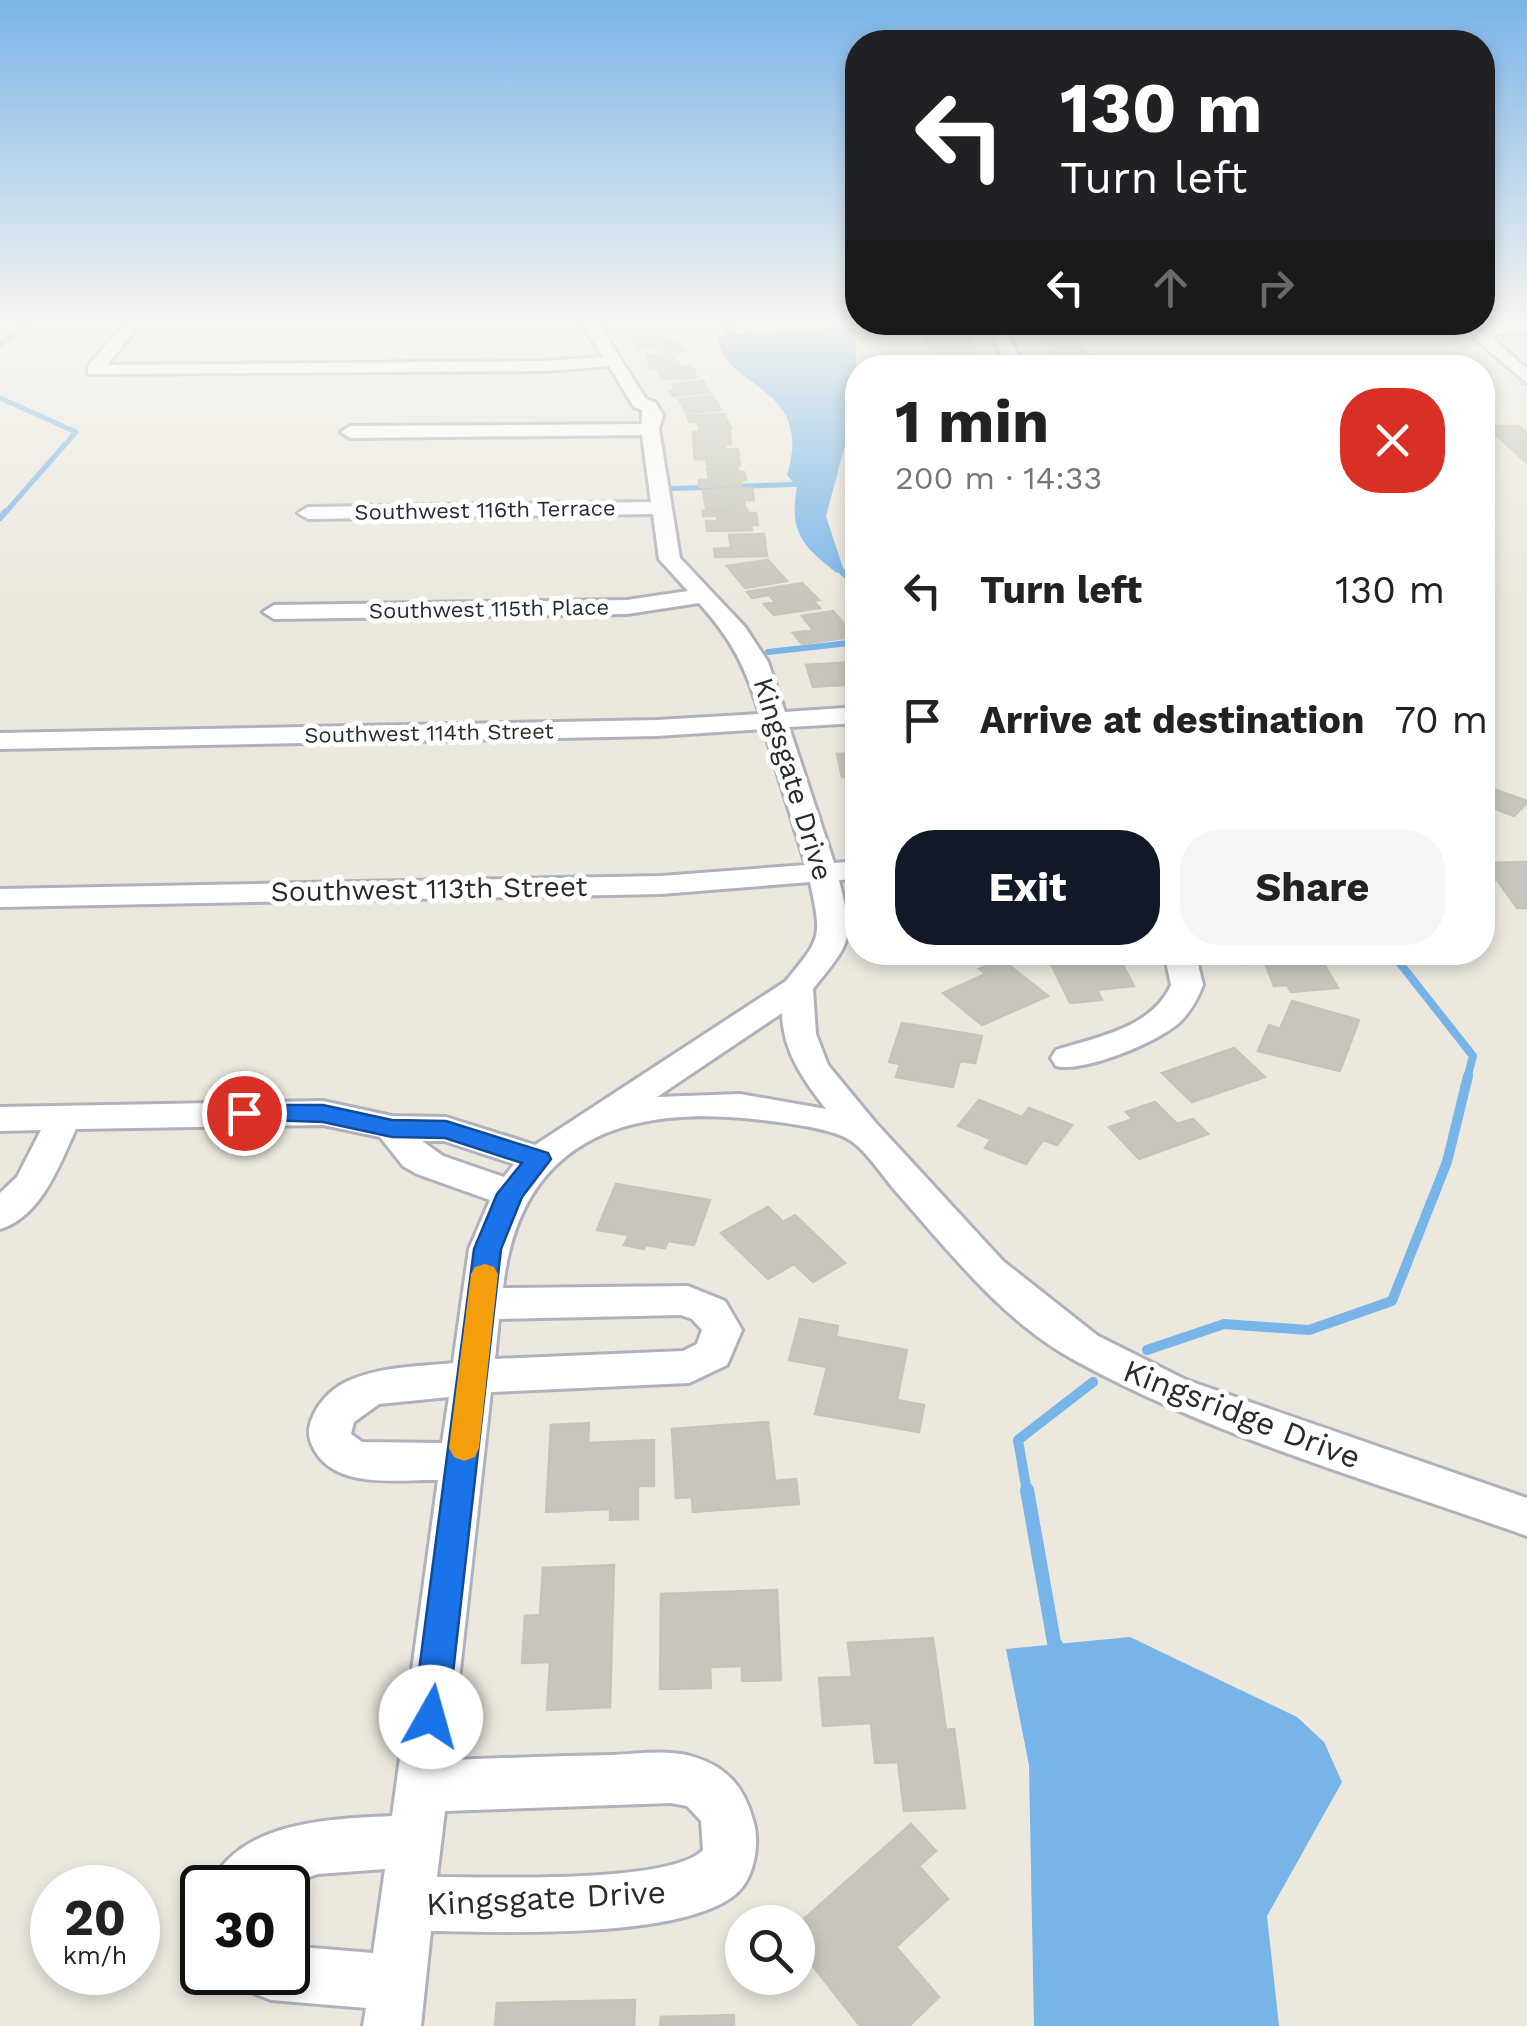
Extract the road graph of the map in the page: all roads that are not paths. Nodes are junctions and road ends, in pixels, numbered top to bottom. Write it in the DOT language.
graph roads {
  1 [pos="646,417"];
  2 [pos="350,432"];
  3 [pos="662,508"];
  4 [pos="308,514"];
  5 [pos="704,596"];
  6 [pos="274,612"];
  7 [pos="845,716"];
  8 [pos="776,721"];
  9 [pos="0,741"];
  10 [pos="840,872"];
  11 [pos="0,898"];
  12 [pos="1182,965"];
  13 [pos="797,988"];
  14 [pos="1068,1058"];
  15 [pos="65,1117"];
  16 [pos="601,1118"];
  17 [pos="3,1125"];
  18 [pos="392,1128"];
  19 [pos="862,1131"];
  20 [pos="539,1159"];
  21 [pos="510,1194"];
  22 [pos="0,1216"];
  23 [pos="481,1304"];
  24 [pos="473,1376"];
  25 [pos="462,1462"];
  26 [pos="1527,1517"];
  27 [pos="422,1786"];
  28 [pos="415,1841"];
  29 [pos="257,1865"];
  30 [pos="407,1904"];
  31 [pos="310,1982"];
  32 [pos="394,2005"];
  1 -- 2 [label="street"];
  1 -- 3 [label="street, Kingsgate Drive"];
  3 -- 4 [label="street, Southwest 116th Terrace"];
  3 -- 5 [label="street, Kingsgate Drive"];
  5 -- 6 [label="street, Southwest 115th Place"];
  5 -- 8 [label="street, Kingsgate Drive"];
  7 -- 8 [label="street, Southwest 114th Street"];
  8 -- 9 [label="street, Southwest 114th Street"];
  8 -- 10 [label="street, Kingsgate Drive"];
  10 -- 11 [label="street, Southwest 113th Street"];
  10 -- 13 [label="street, Kingsgate Drive"];
  12 -- 14 [label="street"];
  13 -- 16 [label="street, Kingsgate Drive"];
  13 -- 19 [label="street, Kingsridge Drive"];
  15 -- 17 [label="street"];
  15 -- 18 [label="street"];
  15 -- 22 [label="street"];
  16 -- 19 [label="street"];
  16 -- 20 [label="street, Kingsgate Drive"];
  18 -- 20 [label="street"];
  18 -- 21 [label="street"];
  19 -- 26 [label="street, Kingsridge Drive"];
  20 -- 21 [label="street, Kingsgate Drive"];
  21 -- 23 [label="street, Kingsgate Drive"];
  23 -- 24 [label="street, Kingsgate Drive"];
  23 -- 24 [label="street"];
  24 -- 25 [label="street, Kingsgate Drive"];
  24 -- 25 [label="street"];
  25 -- 27 [label="street, Kingsgate Drive"];
  27 -- 28 [label="street, Kingsgate Drive"];
  27 -- 30 [label="street, Kingsgate Drive"];
  28 -- 29 [label="street"];
  28 -- 30 [label="street, Kingsgate Drive"];
  30 -- 32 [label="street, Kingsgate Drive"];
  31 -- 32 [label="street, Kingsgate Drive"];
}
